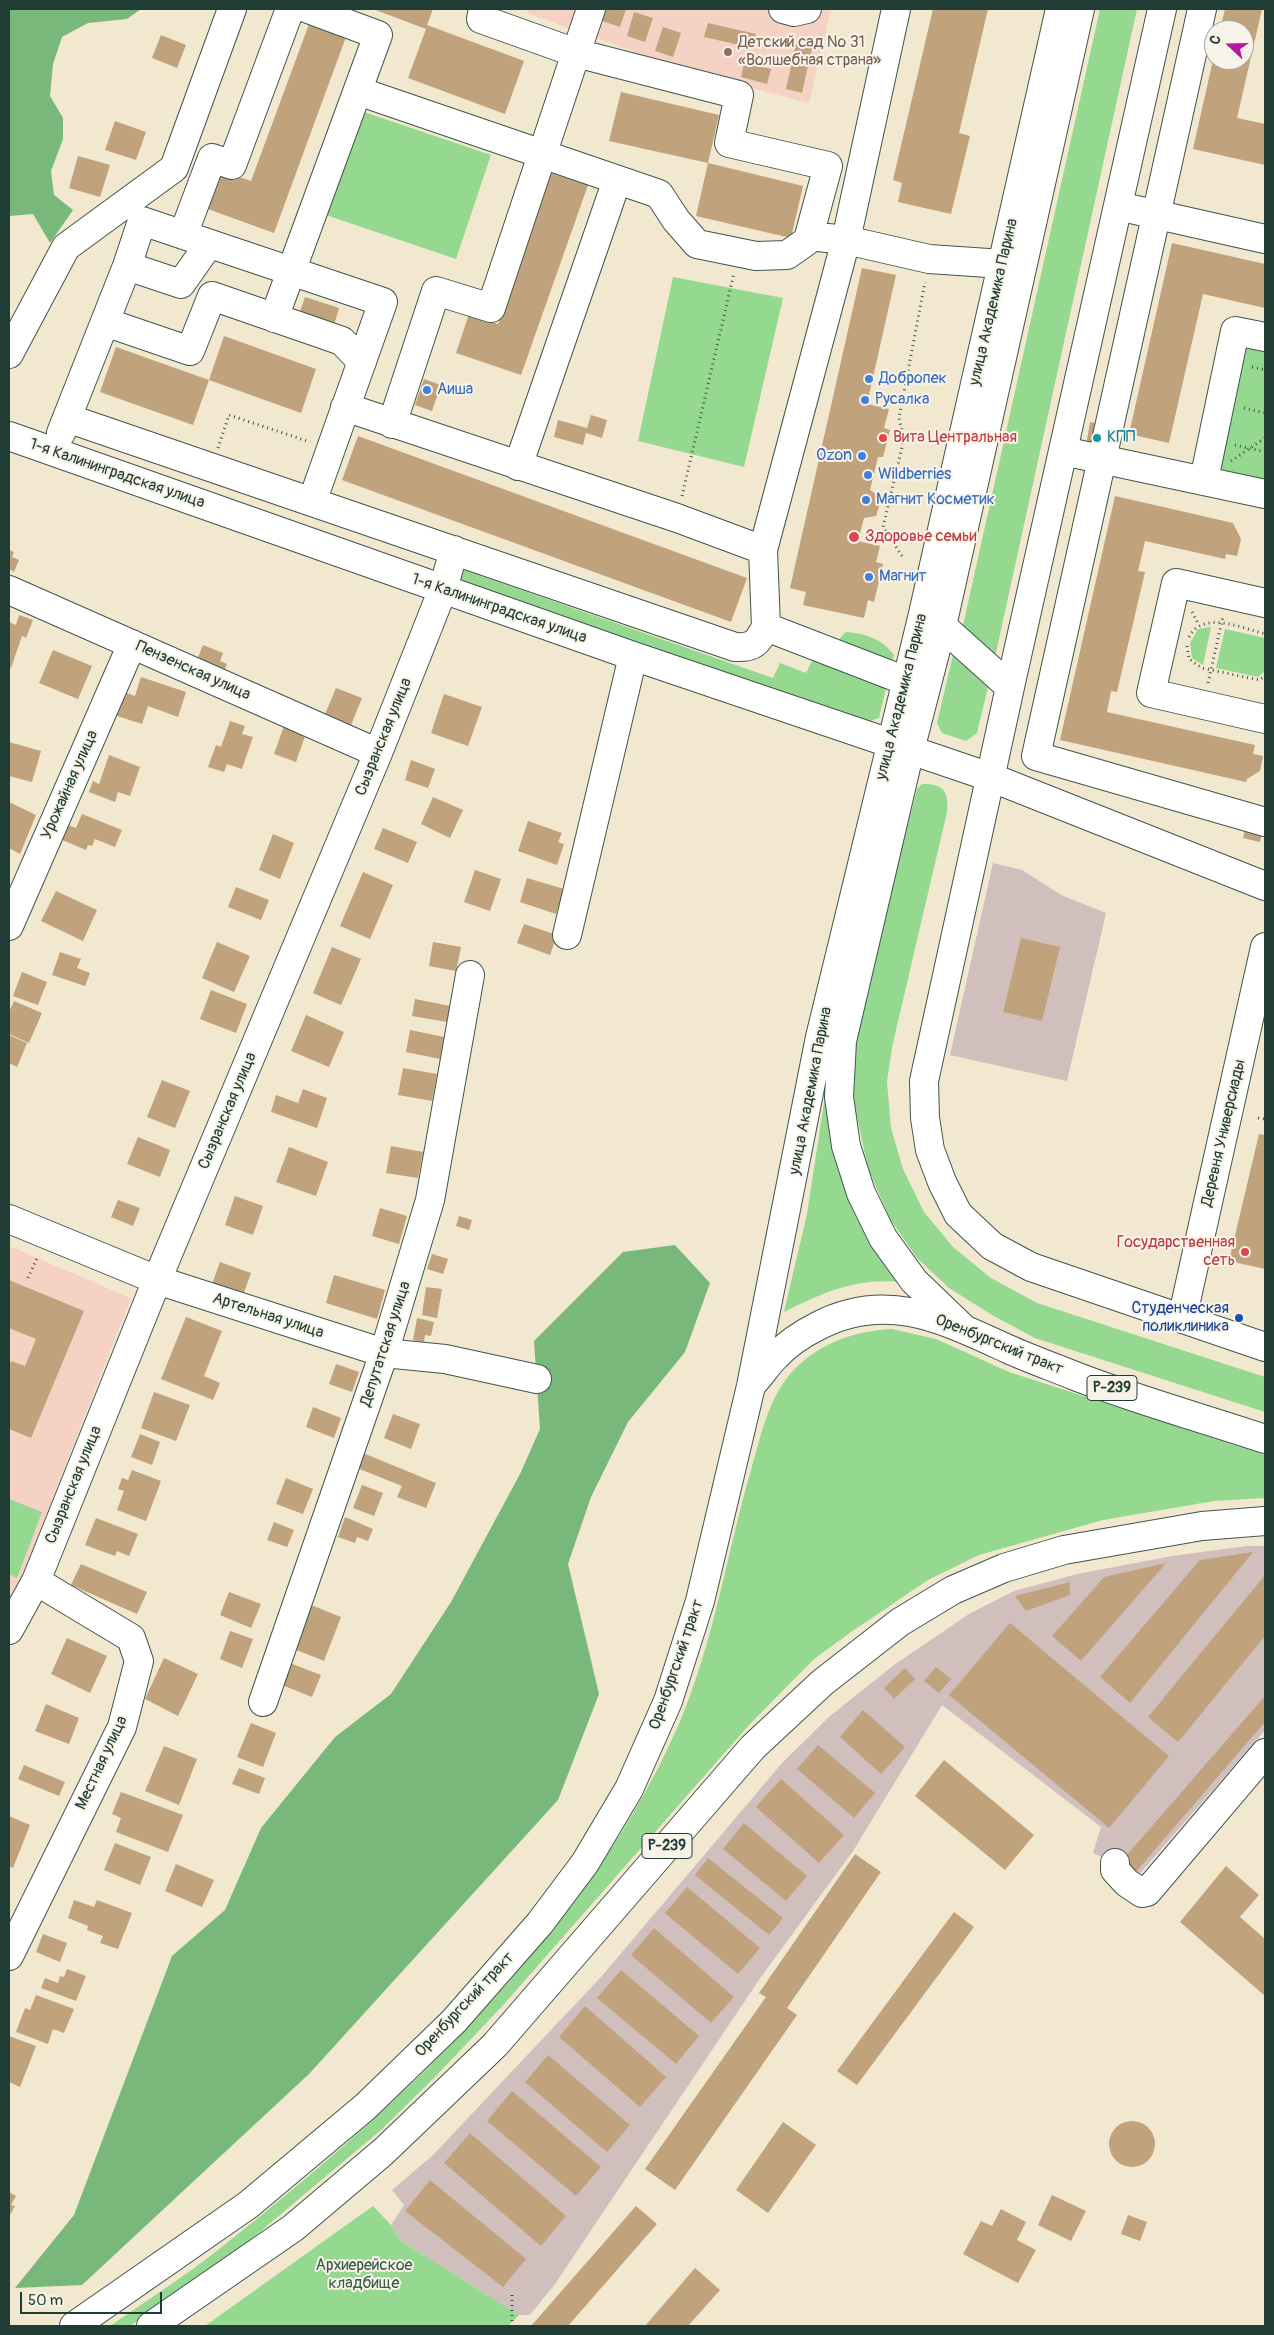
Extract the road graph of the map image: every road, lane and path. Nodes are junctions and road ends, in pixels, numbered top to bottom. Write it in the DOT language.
graph roads {
  1 [pos="232,9"];
  2 [pos="290,9"];
  3 [pos="308,9"];
  4 [pos="483,9"];
  5 [pos="591,9"];
  6 [pos="783,9"];
  7 [pos="806,9"];
  8 [pos="896,9"];
  9 [pos="1060,9"];
  10 [pos="1080,9"];
  11 [pos="1162,9"];
  12 [pos="1202,9"];
  13 [pos="576,53"];
  14 [pos="358,90"];
  15 [pos="544,155"];
  16 [pos="617,180"];
  17 [pos="1118,206"];
  18 [pos="1156,215"];
  19 [pos="183,235"];
  20 [pos="809,236"];
  21 [pos="846,240"];
  22 [pos="1265,240"];
  23 [pos="209,244"];
  24 [pos="739,253"];
  25 [pos="929,259"];
  26 [pos="1003,264"];
  27 [pos="127,266"];
  28 [pos="292,271"];
  29 [pos="274,318"];
  30 [pos="105,322"];
  31 [pos="1262,336"];
  32 [pos="9,354"];
  33 [pos="362,362"];
  34 [pos="1252,367"];
  35 [pos="1265,370"];
  36 [pos="1251,375"];
  37 [pos="1245,400"];
  38 [pos="346,407"];
  39 [pos="1244,408"];
  40 [pos="1265,413"];
  41 [pos="67,418"];
  42 [pos="1241,418"];
  43 [pos="392,424"];
  44 [pos="9,436"];
  45 [pos="1237,436"];
  46 [pos="1265,438"];
  47 [pos="330,449"];
  48 [pos="1250,449"];
  49 [pos="1063,451"];
  50 [pos="53,452"];
  51 [pos="1265,452"];
  52 [pos="1103,459"];
  53 [pos="518,466"];
  54 [pos="211,467"];
  55 [pos="1204,480"];
  56 [pos="1265,494"];
  57 [pos="312,502"];
  58 [pos="677,518"];
  59 [pos="454,550"];
  60 [pos="763,550"];
  61 [pos="902,556"];
  62 [pos="9,590"];
  63 [pos="443,590"];
  64 [pos="1228,595"];
  65 [pos="1265,604"];
  66 [pos="1221,624"];
  67 [pos="942,626"];
  68 [pos="766,627"];
  69 [pos="1265,634"];
  70 [pos="132,644"];
  71 [pos="633,656"];
  72 [pos="1210,671"];
  73 [pos="1265,676"];
  74 [pos="906,681"];
  75 [pos="1010,687"];
  76 [pos="1203,705"];
  77 [pos="1265,719"];
  78 [pos="900,747"];
  79 [pos="378,753"];
  80 [pos="990,777"];
  81 [pos="1265,822"];
  82 [pos="1265,886"];
  83 [pos="9,926"];
  84 [pos="567,935"];
  85 [pos="1265,947"];
  86 [pos="470,975"];
  87 [pos="1258,1118"];
  88 [pos="1265,1119"];
  89 [pos="9,1219"];
  90 [pos="157,1280"];
  91 [pos="1182,1319"];
  92 [pos="963,1328"];
  93 [pos="1265,1347"];
  94 [pos="384,1354"];
  95 [pos="537,1379"];
  96 [pos="751,1386"];
  97 [pos="1265,1439"];
  98 [pos="1265,1521"];
  99 [pos="36,1580"];
  100 [pos="9,1630"];
  101 [pos="263,1702"];
  102 [pos="1265,1753"];
  103 [pos="1115,1863"];
  104 [pos="9,1956"];
  105 [pos="512,2293"];
  106 [pos="74,2326"];
  107 [pos="151,2326"];
  108 [pos="512,2326"];
  1 -- 32 [label="street"];
  2 -- 19 [label="street"];
  3 -- 14 [label="street"];
  4 -- 13 [label="street"];
  5 -- 13 [label="street"];
  6 -- 7 [label="street"];
  8 -- 21 [label="street"];
  9 -- 26 [label="street, улица Академика Парина"];
  10 -- 67 [label="street, улица Академика Парина"];
  11 -- 17 [label="street"];
  12 -- 18 [label="street"];
  13 -- 15 [label="street"];
  13 -- 20 [label="street"];
  14 -- 15 [label="street"];
  14 -- 28 [label="street"];
  15 -- 16 [label="street"];
  15 -- 43 [label="street"];
  16 -- 24 [label="street"];
  16 -- 53 [label="street"];
  17 -- 18 [label="street"];
  17 -- 49 [label="street"];
  18 -- 22 [label="street"];
  18 -- 52 [label="street"];
  19 -- 23 [label="street"];
  19 -- 27 [label="street"];
  20 -- 21 [label="street"];
  20 -- 24 [label="street"];
  21 -- 25 [label="street"];
  21 -- 60 [label="street"];
  23 -- 27 [label="street"];
  23 -- 28 [label="street"];
  24 -- 58 [label="path"];
  25 -- 26 [label="street"];
  25 -- 61 [label="path"];
  26 -- 74 [label="street, улица Академика Парина"];
  27 -- 30 [label="street"];
  28 -- 29 [label="street"];
  28 -- 33 [label="street"];
  29 -- 30 [label="street"];
  29 -- 33 [label="street"];
  30 -- 41 [label="street"];
  31 -- 34 [label="path"];
  31 -- 55 [label="street"];
  33 -- 38 [label="street"];
  34 -- 35 [label="path"];
  34 -- 36 [label="path"];
  37 -- 39 [label="path"];
  38 -- 43 [label="street"];
  38 -- 47 [label="street"];
  39 -- 40 [label="path"];
  39 -- 42 [label="path"];
  41 -- 50 [label="street"];
  41 -- 54 [label="street"];
  43 -- 53 [label="street"];
  44 -- 50 [label="street, 1-я Калининградская улица"];
  45 -- 48 [label="path"];
  46 -- 48 [label="path"];
  47 -- 54 [label="path"];
  47 -- 57 [label="street"];
  48 -- 51 [label="path"];
  48 -- 55 [label="path"];
  49 -- 52 [label="street"];
  49 -- 75 [label="street"];
  50 -- 63 [label="street, 1-я Калининградская улица"];
  52 -- 55 [label="street"];
  52 -- 81 [label="street"];
  53 -- 58 [label="street"];
  54 -- 57 [label="street"];
  55 -- 56 [label="street"];
  57 -- 59 [label="street"];
  58 -- 60 [label="street"];
  59 -- 63 [label="street, Сызранская улица"];
  59 -- 68 [label="street"];
  60 -- 68 [label="street"];
  62 -- 70 [label="street, Пензенская улица"];
  63 -- 71 [label="street, 1-я Калининградская улица"];
  63 -- 79 [label="street, Сызранская улица"];
  64 -- 65 [label="street"];
  64 -- 66 [label="path"];
  64 -- 76 [label="street"];
  66 -- 69 [label="path"];
  66 -- 72 [label="path"];
  66 -- 72 [label="path"];
  67 -- 75 [label="street"];
  67 -- 78 [label="street, улица Академика Парина"];
  68 -- 74 [label="street"];
  70 -- 79 [label="street, Пензенская улица"];
  70 -- 83 [label="street, Урожайная улица"];
  71 -- 78 [label="street, 1-я Калининградская улица"];
  71 -- 84 [label="street"];
  72 -- 73 [label="path"];
  72 -- 76 [label="path"];
  74 -- 78 [label="street, улица Академика Парина"];
  75 -- 80 [label="street"];
  76 -- 77 [label="street"];
  78 -- 80 [label="street, 1-я Калининградская улица"];
  78 -- 92 [label="street, улица Академика Парина"];
  78 -- 96 [label="street, улица Академика Парина"];
  79 -- 90 [label="street, Сызранская улица"];
  80 -- 82 [label="street, 1-я Калининградская улица"];
  80 -- 91 [label="street"];
  85 -- 91 [label="street, Деревня Универсиады"];
  86 -- 94 [label="street, Депутатская улица"];
  87 -- 88 [label="path"];
  89 -- 90 [label="street, Артельная улица"];
  90 -- 94 [label="street, Артельная улица"];
  90 -- 99 [label="street, Сызранская улица"];
  91 -- 93 [label="street"];
  92 -- 96 [label="street, Оренбургский тракт / Р-239"];
  92 -- 97 [label="street, Оренбургский тракт / Р-239"];
  94 -- 95 [label="street, Артельная улица"];
  94 -- 101 [label="street, Депутатская улица"];
  96 -- 106 [label="street, Оренбургский тракт / Р-239"];
  98 -- 107 [label="street, Р-239"];
  99 -- 100 [label="street, Сызранская улица"];
  99 -- 104 [label="street, Местная улица"];
  102 -- 103 [label="street"];
  105 -- 108 [label="path"];
}
